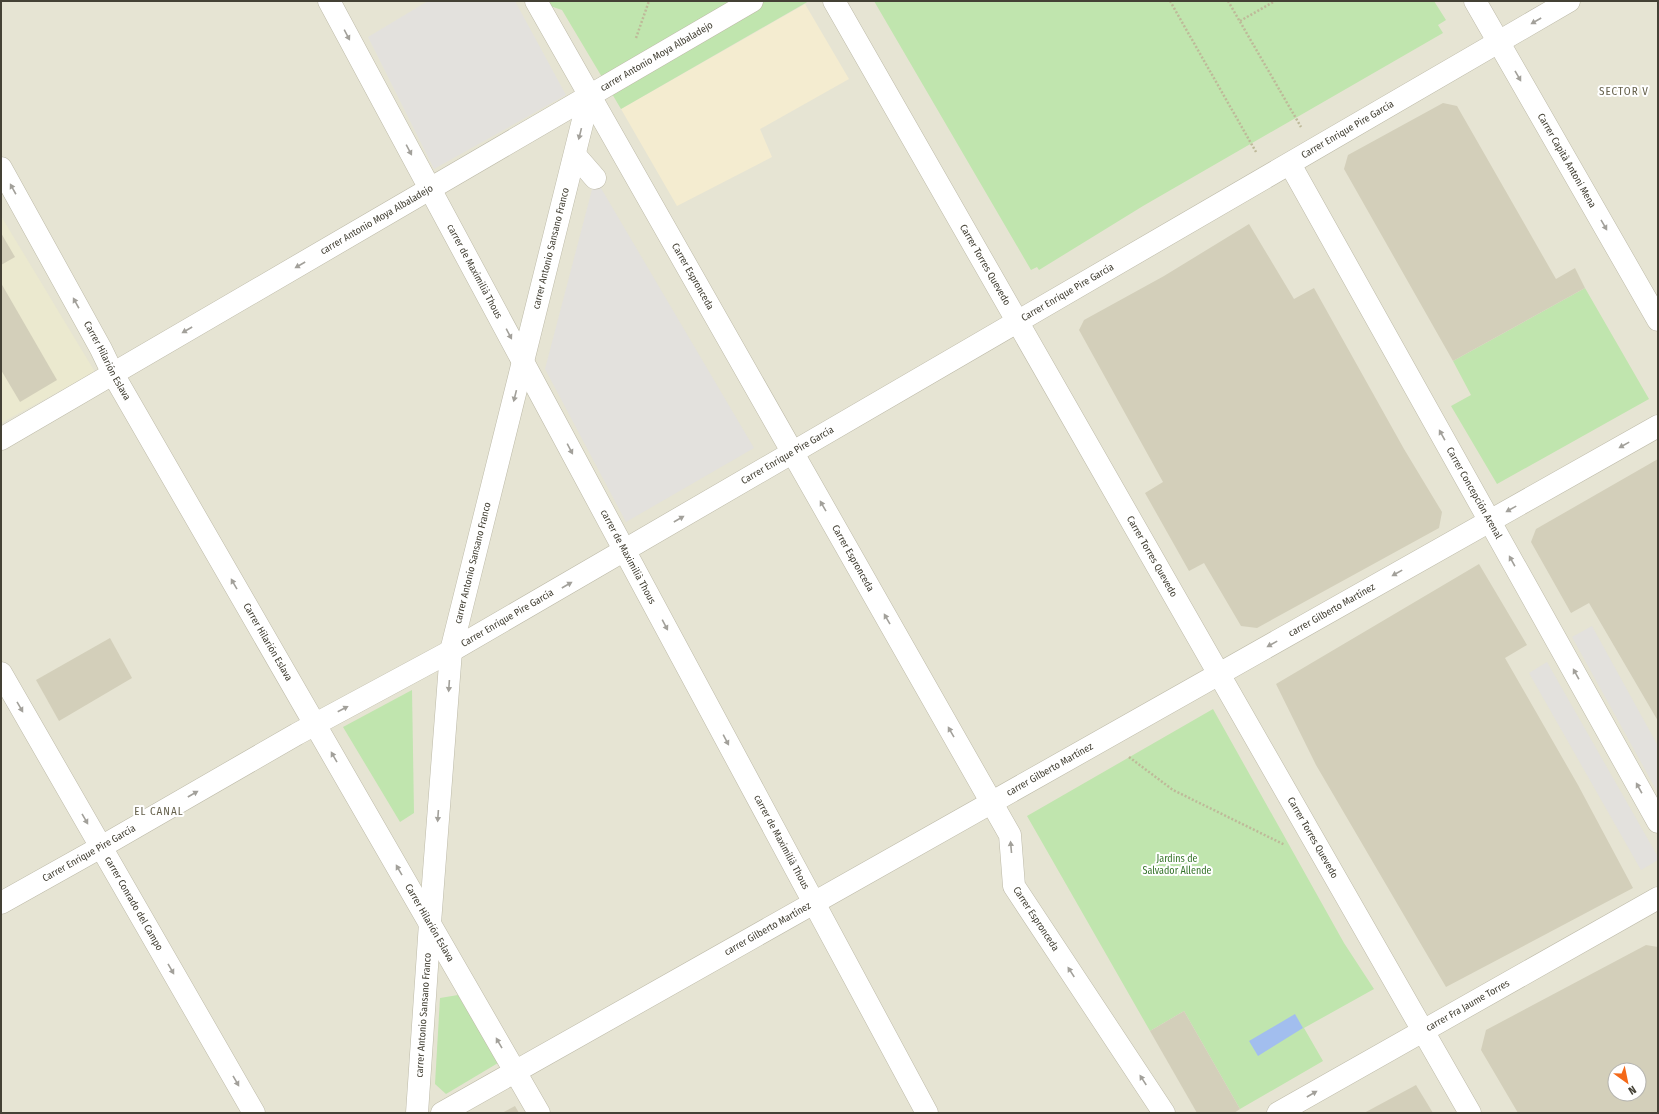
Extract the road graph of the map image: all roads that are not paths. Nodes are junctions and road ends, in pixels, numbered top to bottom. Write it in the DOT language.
graph roads {
  1 [pos="329,1"];
  2 [pos="536,1"];
  3 [pos="752,1"];
  4 [pos="834,1"];
  5 [pos="1475,1"];
  6 [pos="1569,1"];
  7 [pos="1499,42"];
  8 [pos="589,96"];
  9 [pos="575,155"];
  10 [pos="1290,164"];
  11 [pos="1,168"];
  12 [pos="595,178"];
  13 [pos="430,189"];
  14 [pos="1658,320"];
  15 [pos="1018,322"];
  16 [pos="524,361"];
  17 [pos="113,374"];
  18 [pos="1658,426"];
  19 [pos="1,439"];
  20 [pos="792,453"];
  21 [pos="1490,521"];
  22 [pos="625,551"];
  23 [pos="451,651"];
  24 [pos="1,673"];
  25 [pos="1219,674"];
  26 [pos="315,724"];
  27 [pos="991,802"];
  28 [pos="1658,822"];
  29 [pos="101,847"];
  30 [pos="1658,898"];
  31 [pos="1,902"];
  32 [pos="814,902"];
  33 [pos="430,923"];
  34 [pos="1423,1030"];
  35 [pos="516,1072"];
  36 [pos="254,1113"];
  37 [pos="417,1113"];
  38 [pos="442,1113"];
  39 [pos="539,1113"];
  40 [pos="927,1113"];
  41 [pos="1164,1113"];
  42 [pos="1278,1113"];
  43 [pos="1470,1113"];
  1 -- 13 [label="street, carrer de Maximilià Thous, one-way"];
  2 -- 8 [label="street, Carrer Espronceda"];
  3 -- 8 [label="street, carrer Antonio Moya Albaladejo"];
  4 -- 15 [label="street, Carrer Torres Quevedo"];
  5 -- 7 [label="street, Carrer Capità Antoni Mena"];
  6 -- 7 [label="street, Carrer Enrique Pire García, one-way"];
  7 -- 10 [label="street, Carrer Enrique Pire García"];
  7 -- 14 [label="street, Carrer Capità Antoni Mena, one-way"];
  8 -- 9 [label="street, carrer Antonio Sansano Franco, one-way"];
  8 -- 13 [label="street, carrer Antonio Moya Albaladejo"];
  8 -- 20 [label="street, Carrer Espronceda"];
  9 -- 12 [label="street"];
  9 -- 16 [label="street, carrer Antonio Sansano Franco"];
  10 -- 15 [label="street, Carrer Enrique Pire García"];
  21 -- 10 [label="street, Carrer Concepción Arenal, one-way"];
  17 -- 11 [label="street, Carrer Hilarión Eslava, one-way"];
  13 -- 16 [label="street, carrer de Maximilià Thous, one-way"];
  13 -- 17 [label="street, carrer Antonio Moya Albaladejo, one-way"];
  15 -- 20 [label="street, Carrer Enrique Pire García"];
  15 -- 25 [label="street, Carrer Torres Quevedo"];
  16 -- 22 [label="street, carrer de Maximilià Thous, one-way"];
  16 -- 23 [label="street, carrer Antonio Sansano Franco, one-way"];
  17 -- 19 [label="street, carrer Antonio Moya Albaladejo"];
  26 -- 17 [label="street, Carrer Hilarión Eslava, one-way"];
  18 -- 21 [label="street, carrer Gilberto Martínez, one-way"];
  22 -- 20 [label="street, Carrer Enrique Pire García, one-way"];
  27 -- 20 [label="street, Carrer Espronceda, one-way"];
  21 -- 25 [label="street, carrer Gilberto Martínez, one-way"];
  28 -- 21 [label="street, Carrer Concepción Arenal, one-way"];
  23 -- 22 [label="street, Carrer Enrique Pire García, one-way"];
  22 -- 32 [label="street, carrer de Maximilià Thous, one-way"];
  26 -- 23 [label="street, Carrer Enrique Pire García, one-way"];
  23 -- 33 [label="street, carrer Antonio Sansano Franco, one-way"];
  24 -- 29 [label="street, carrer Conrado del Campo, one-way"];
  25 -- 27 [label="street, carrer Gilberto Martínez"];
  25 -- 34 [label="street, Carrer Torres Quevedo"];
  29 -- 26 [label="street, Carrer Enrique Pire García, one-way"];
  33 -- 26 [label="street, Carrer Hilarión Eslava, one-way"];
  27 -- 32 [label="street, carrer Gilberto Martínez"];
  41 -- 27 [label="street, Carrer Espronceda, one-way"];
  29 -- 31 [label="street, Carrer Enrique Pire García"];
  29 -- 36 [label="street, carrer Conrado del Campo, one-way"];
  30 -- 34 [label="street, carrer Fra Jaume Torres"];
  32 -- 35 [label="street, carrer Gilberto Martínez"];
  32 -- 40 [label="street, carrer de Maximilià Thous"];
  35 -- 33 [label="street, Carrer Hilarión Eslava, one-way"];
  33 -- 37 [label="street, carrer Antonio Sansano Franco"];
  42 -- 34 [label="street, carrer Fra Jaume Torres, one-way"];
  34 -- 43 [label="street, Carrer Torres Quevedo"];
  35 -- 38 [label="street, carrer Gilberto Martínez"];
  35 -- 39 [label="street, Carrer Hilarión Eslava"];
}
